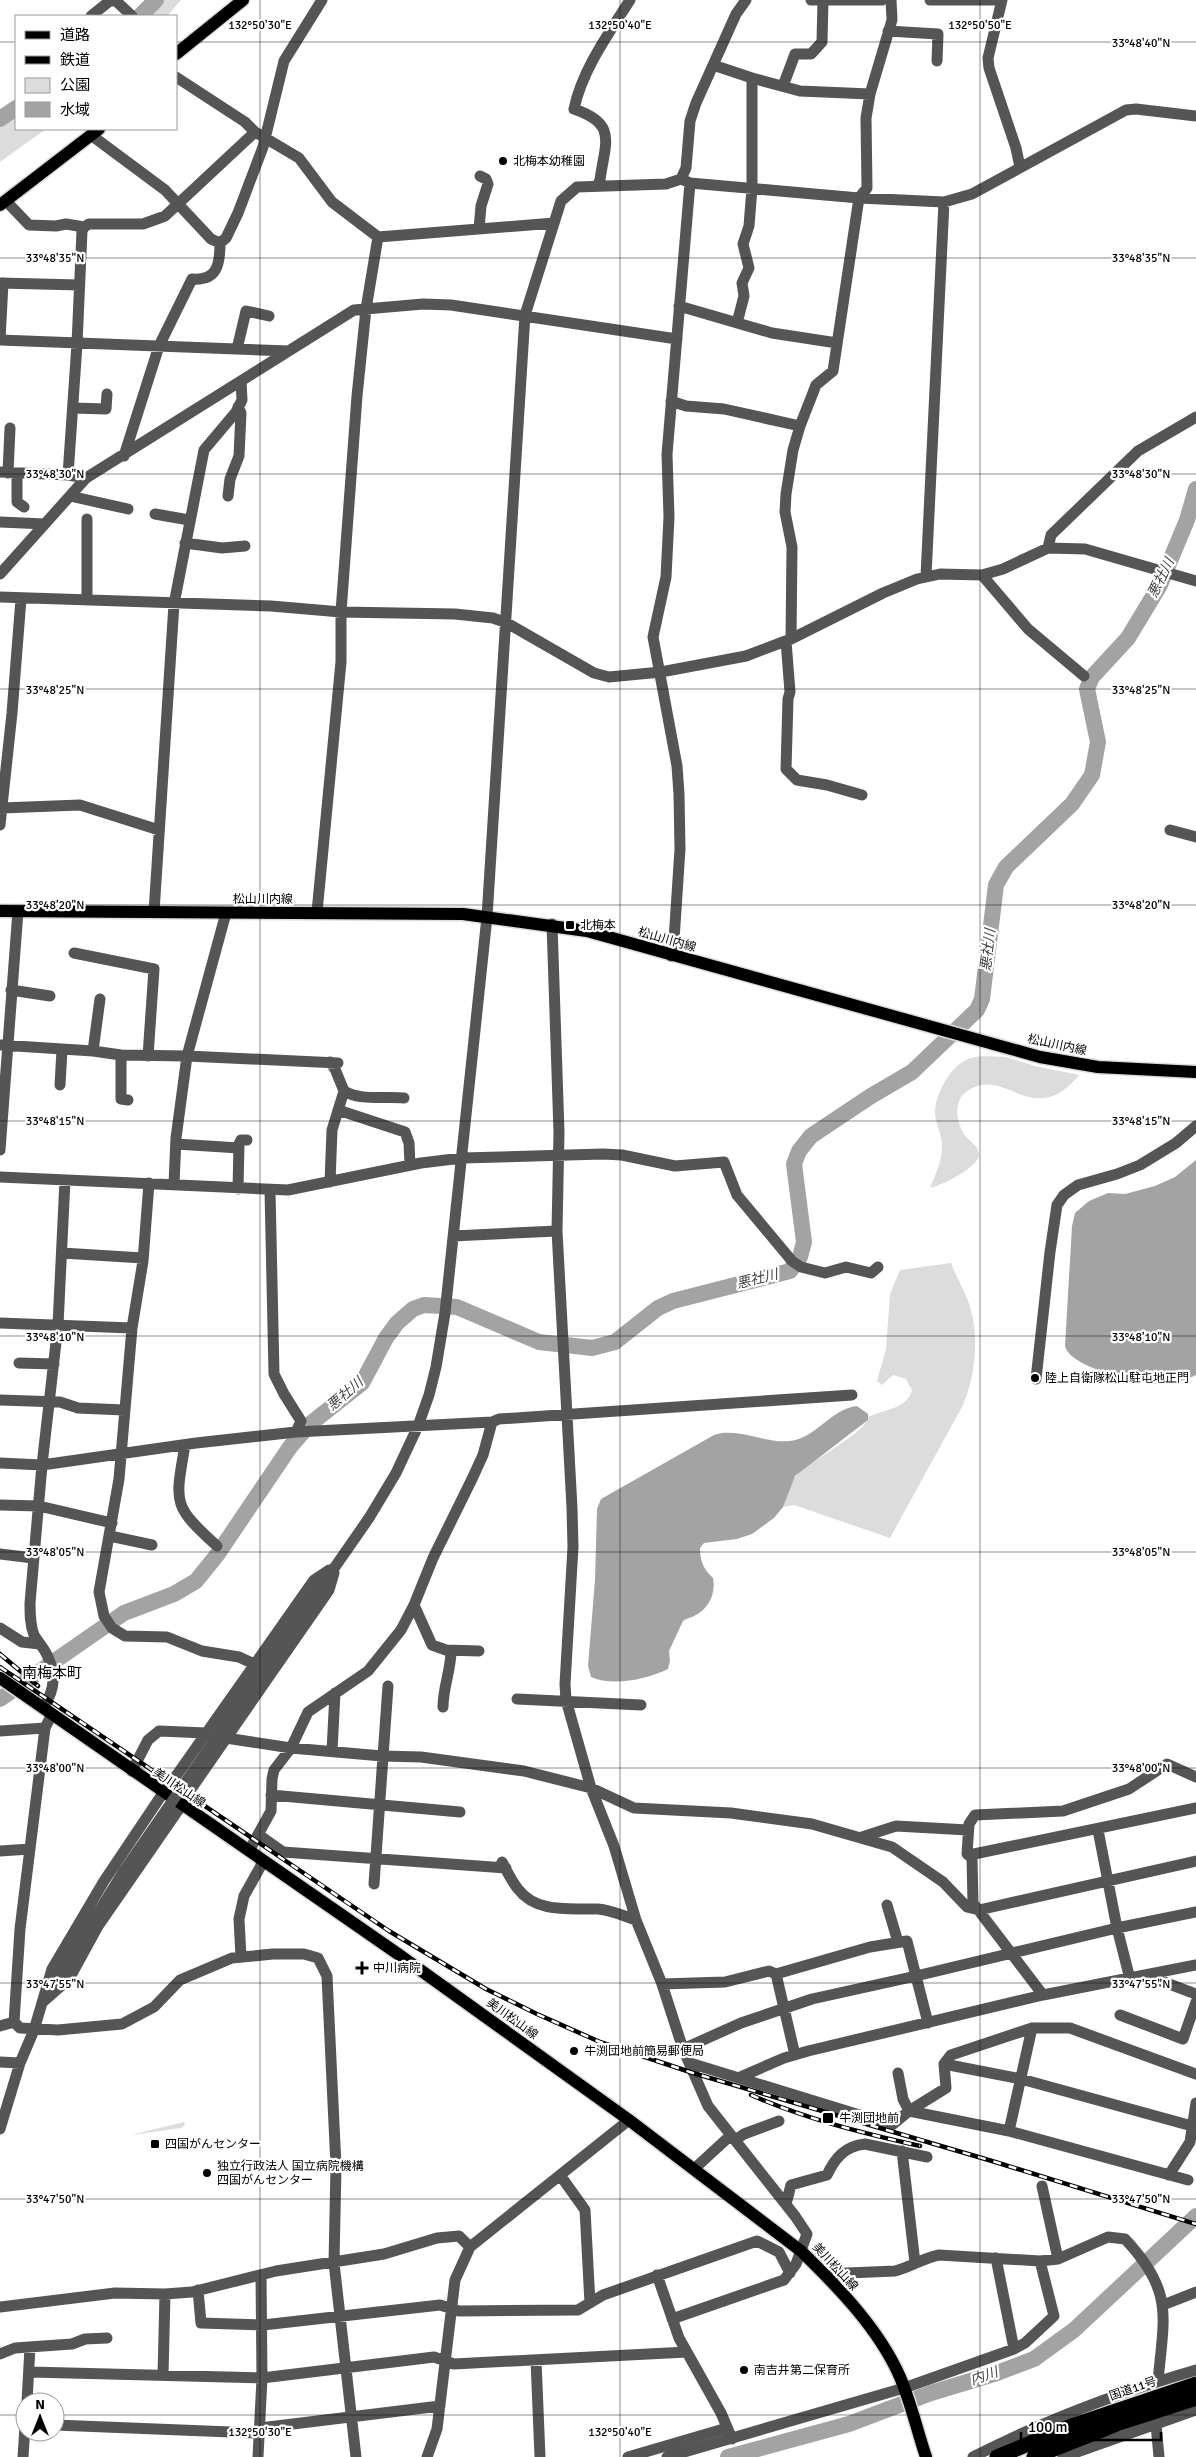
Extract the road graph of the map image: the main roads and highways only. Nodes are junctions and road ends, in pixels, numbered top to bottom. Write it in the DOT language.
graph roads {
  1 [pos="243,0"];
  2 [pos="178,52"];
  3 [pos="95,132"];
  4 [pos="3,203"];
  5 [pos="0,911"];
  6 [pos="1196,1072"];
  7 [pos="0,1678"];
  8 [pos="1196,2384"];
  9 [pos="1196,2398"];
  10 [pos="926,2457"];
  11 [pos="997,2457"];
  12 [pos="1034,2457"];
  1 -- 2 [label="main road"];
  3 -- 4 [label="main road"];
  5 -- 6 [label="main road, 松山川内線"];
  7 -- 10 [label="main road, 美川松山線"];
  8 -- 11 [label="highway, 国道11号"];
  9 -- 12 [label="highway"];
}
